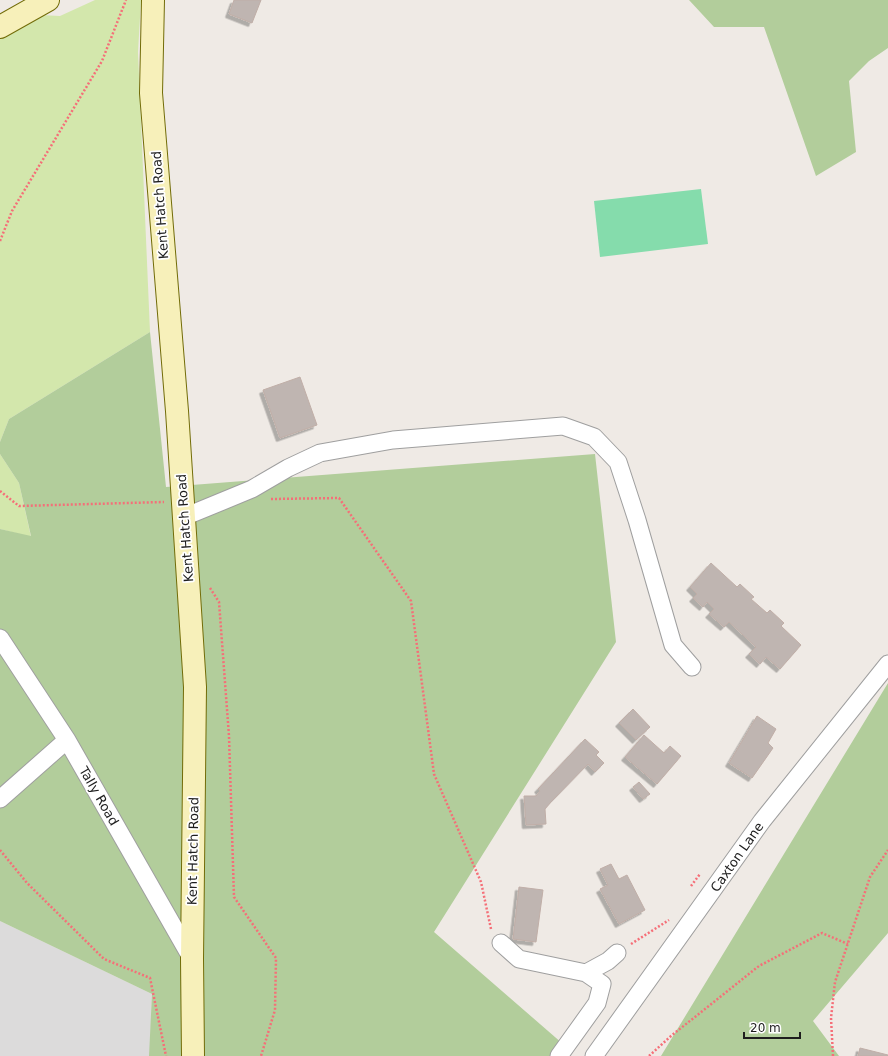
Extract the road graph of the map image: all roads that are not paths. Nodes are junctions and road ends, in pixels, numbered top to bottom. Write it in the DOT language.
graph roads {
  1 [pos="48,0"];
  2 [pos="153,0"];
  3 [pos="0,27"];
  4 [pos="184,509"];
  5 [pos="0,638"];
  6 [pos="888,664"];
  7 [pos="692,667"];
  8 [pos="67,740"];
  9 [pos="0,800"];
  10 [pos="502,943"];
  11 [pos="617,953"];
  12 [pos="192,959"];
  13 [pos="586,973"];
  14 [pos="193,1056"];
  15 [pos="559,1056"];
  16 [pos="594,1056"];
  1 -- 3 [label="main road"];
  2 -- 4 [label="main road, Kent Hatch Road"];
  4 -- 7 [label="street"];
  4 -- 12 [label="main road, Kent Hatch Road"];
  5 -- 8 [label="street, Tally Road"];
  6 -- 16 [label="street, Caxton Lane"];
  8 -- 9 [label="street"];
  8 -- 12 [label="street, Tally Road"];
  10 -- 13 [label="street"];
  11 -- 13 [label="street"];
  12 -- 14 [label="main road, Kent Hatch Road"];
  13 -- 15 [label="street"];
}
